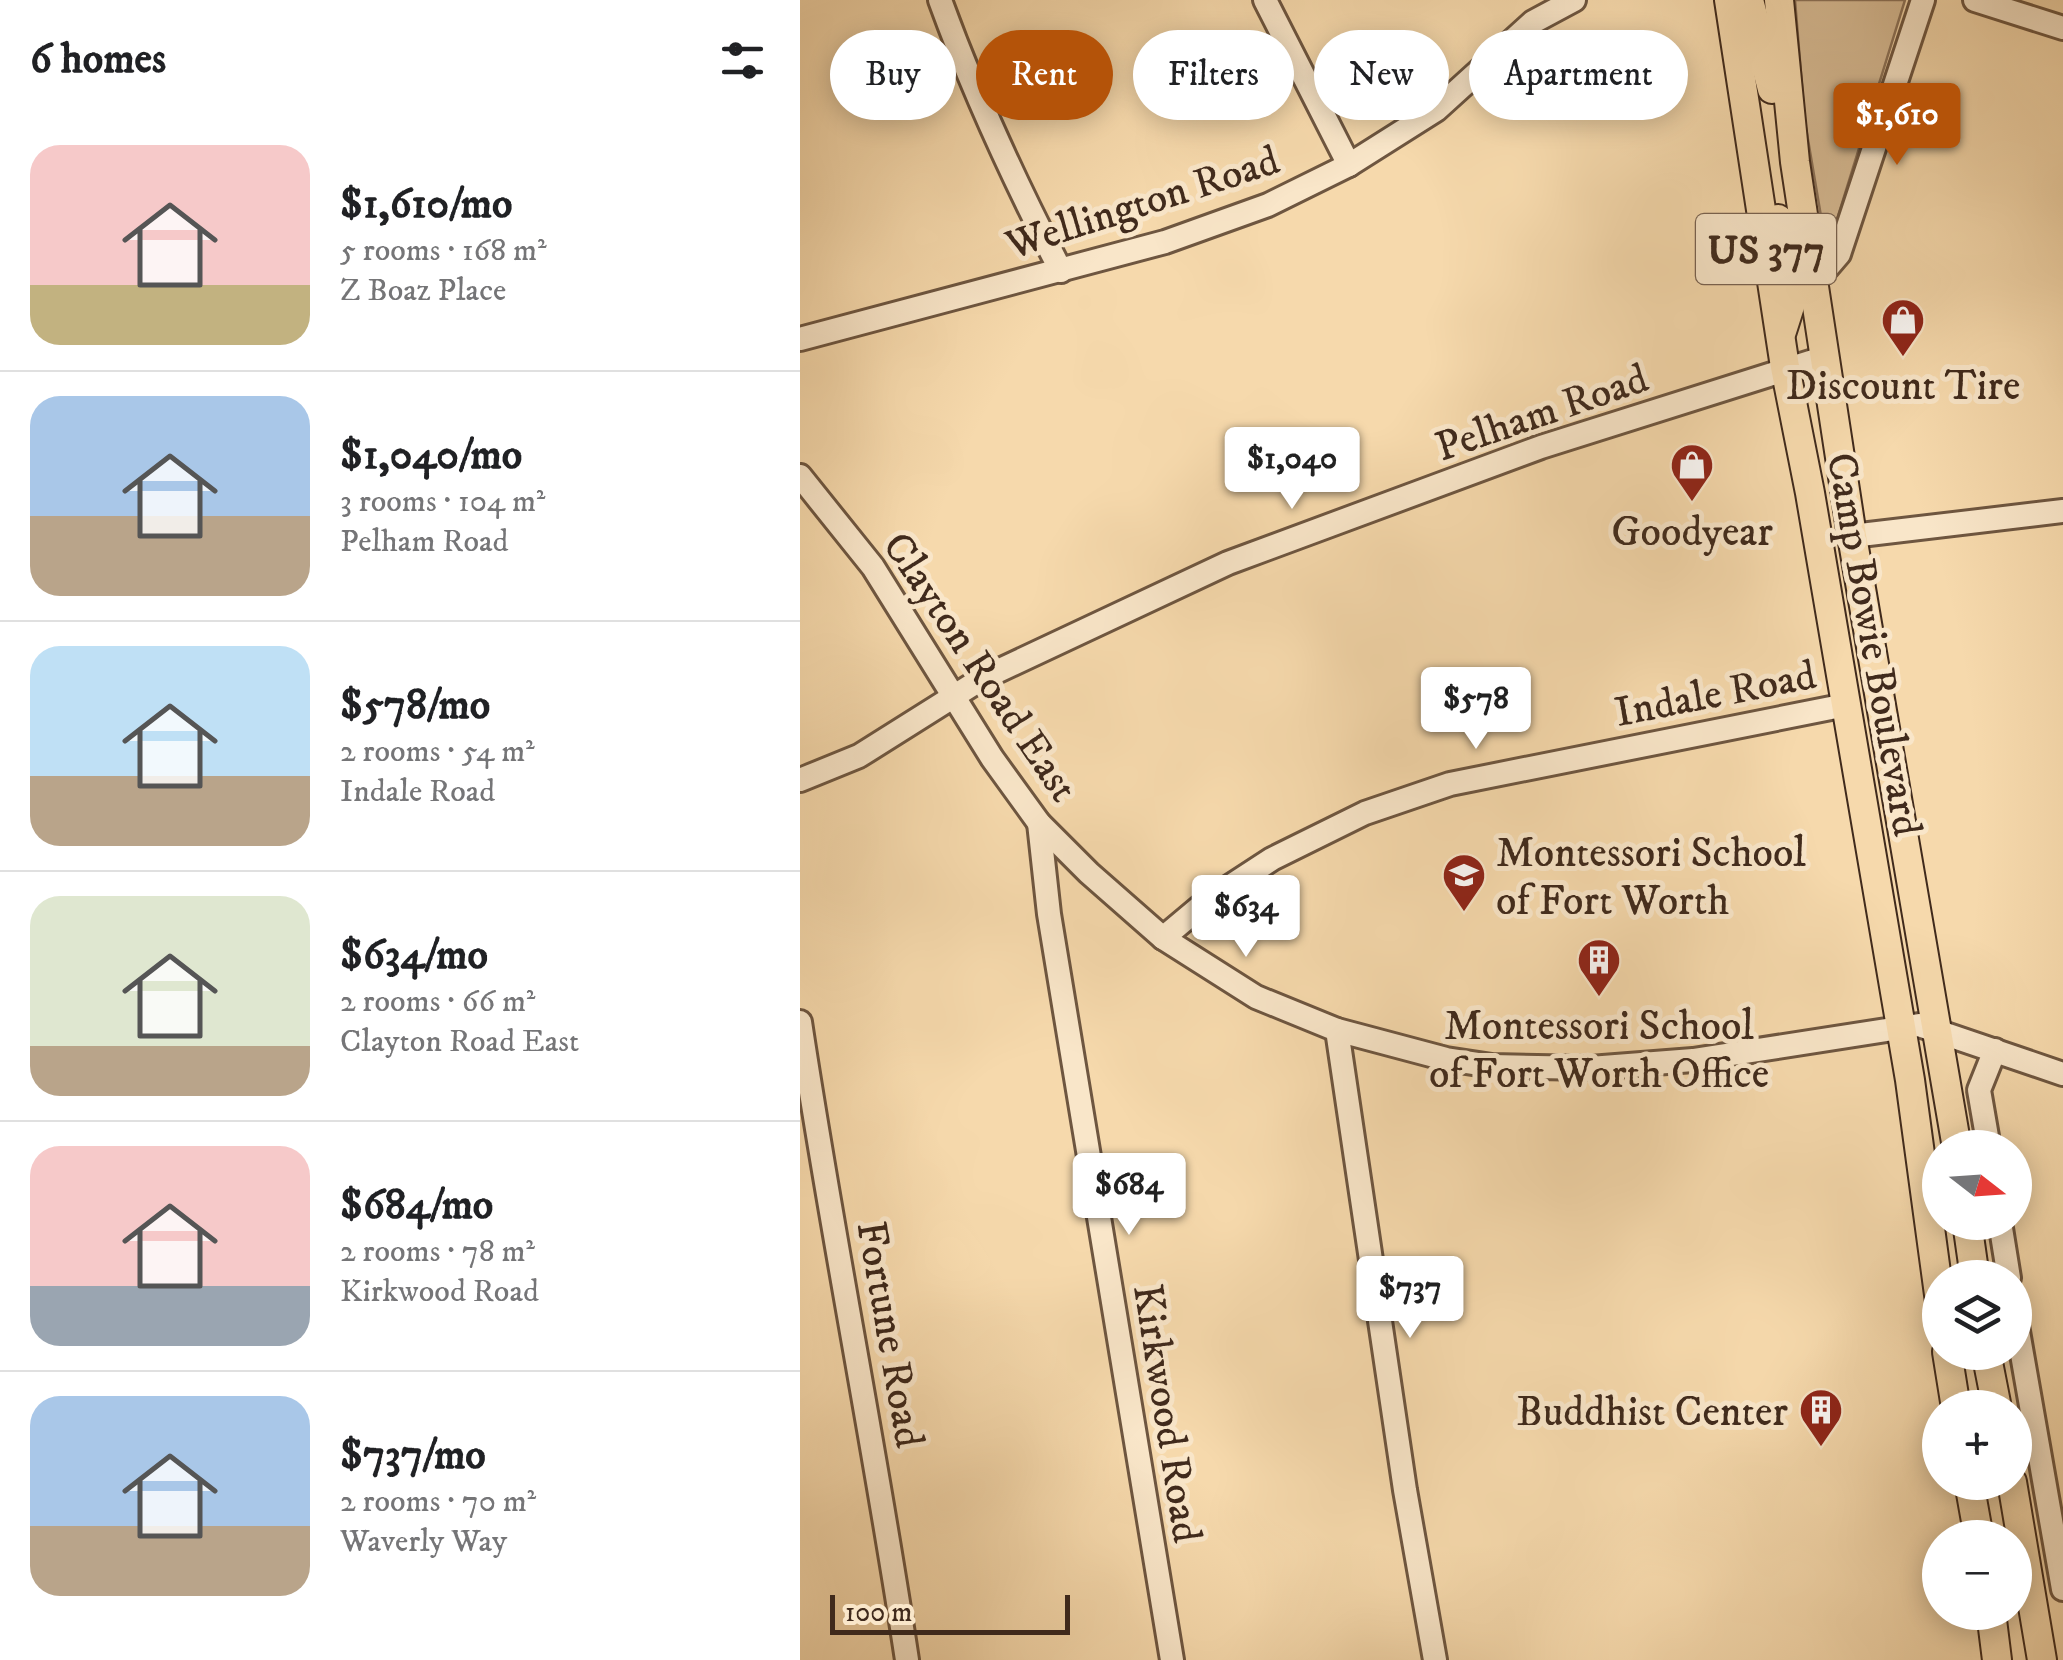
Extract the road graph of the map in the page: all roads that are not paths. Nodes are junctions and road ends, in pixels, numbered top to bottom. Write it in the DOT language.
graph roads {
  1 [pos="940,0"];
  2 [pos="1264,0"];
  3 [pos="1574,0"];
  4 [pos="1729,0"];
  5 [pos="1748,0"];
  6 [pos="1779,0"];
  7 [pos="1923,0"];
  8 [pos="1975,0"];
  9 [pos="2063,28"];
  10 [pos="1746,120"];
  11 [pos="1795,162"];
  12 [pos="1350,165"];
  13 [pos="1812,266"];
  14 [pos="1061,271"];
  15 [pos="800,338"];
  16 [pos="1780,338"];
  17 [pos="1826,357"];
  18 [pos="1785,368"];
  19 [pos="800,476"];
  20 [pos="2063,511"];
  21 [pos="1852,536"];
  22 [pos="1817,542"];
  23 [pos="954,697"];
  24 [pos="1878,699"];
  25 [pos="1846,705"];
  26 [pos="800,780"];
  27 [pos="1039,823"];
  28 [pos="1163,938"];
  29 [pos="800,1022"];
  30 [pos="1901,1027"];
  31 [pos="1935,1029"];
  32 [pos="1337,1030"];
  33 [pos="1995,1050"];
  34 [pos="2063,1074"];
  35 [pos="1953,1130"];
  36 [pos="1986,1130"];
  37 [pos="1934,1260"];
  38 [pos="2025,1370"];
  39 [pos="2015,1500"];
  40 [pos="2063,1588"];
  41 [pos="1994,1630"];
  42 [pos="907,1660"];
  43 [pos="1172,1660"];
  44 [pos="1435,1660"];
  45 [pos="1998,1660"];
  46 [pos="2042,1660"];
  1 -- 14 [label="street"];
  2 -- 12 [label="street"];
  3 -- 12 [label="street, Wellington Road"];
  4 -- 10 [label="main road, Camp Bowie Boulevard / US 377"];
  5 -- 11 [label="main road"];
  6 -- 11 [label="main road, Camp Bowie Boulevard / US 377"];
  7 -- 13 [label="street"];
  8 -- 9 [label="street"];
  10 -- 13 [label="main road"];
  10 -- 16 [label="main road, Camp Bowie Boulevard / US 377"];
  11 -- 13 [label="main road, Camp Bowie Boulevard / US 377"];
  12 -- 14 [label="street, Wellington Road"];
  13 -- 16 [label="main road"];
  13 -- 17 [label="main road, Camp Bowie Boulevard / US 377"];
  14 -- 15 [label="street, Wellington Road"];
  16 -- 18 [label="main road, Camp Bowie Boulevard / US 377"];
  17 -- 18 [label="street, Pelham Road"];
  17 -- 21 [label="main road, Camp Bowie Boulevard / US 377"];
  18 -- 22 [label="main road, Camp Bowie Boulevard / US 377"];
  18 -- 23 [label="street, Pelham Road"];
  19 -- 23 [label="street, Clayton Road East"];
  20 -- 21 [label="street"];
  21 -- 22 [label="main road"];
  21 -- 24 [label="main road, Camp Bowie Boulevard / US 377"];
  22 -- 25 [label="main road, Camp Bowie Boulevard / US 377"];
  23 -- 26 [label="street, Pelham Road"];
  23 -- 27 [label="street, Clayton Road East"];
  24 -- 25 [label="main road"];
  24 -- 31 [label="main road, Camp Bowie Boulevard / US 377"];
  25 -- 28 [label="street, Indale Road"];
  25 -- 30 [label="main road, Camp Bowie Boulevard / US 377"];
  27 -- 28 [label="street, Clayton Road East"];
  27 -- 43 [label="street, Kirkwood Road"];
  28 -- 32 [label="street, Clayton Road East"];
  29 -- 42 [label="street, Fortune Road"];
  30 -- 31 [label="street, Clayton Road East"];
  30 -- 32 [label="street, Clayton Road East"];
  30 -- 37 [label="main road, Camp Bowie Boulevard / US 377"];
  31 -- 33 [label="street, Clayton Road East"];
  31 -- 35 [label="main road, Camp Bowie Boulevard / US 377"];
  32 -- 44 [label="street"];
  33 -- 34 [label="street, Clayton Road East"];
  33 -- 36 [label="street"];
  38 -- 40 [label="street"];
  39 -- 46 [label="main road"];
  41 -- 45 [label="main road"];
}
